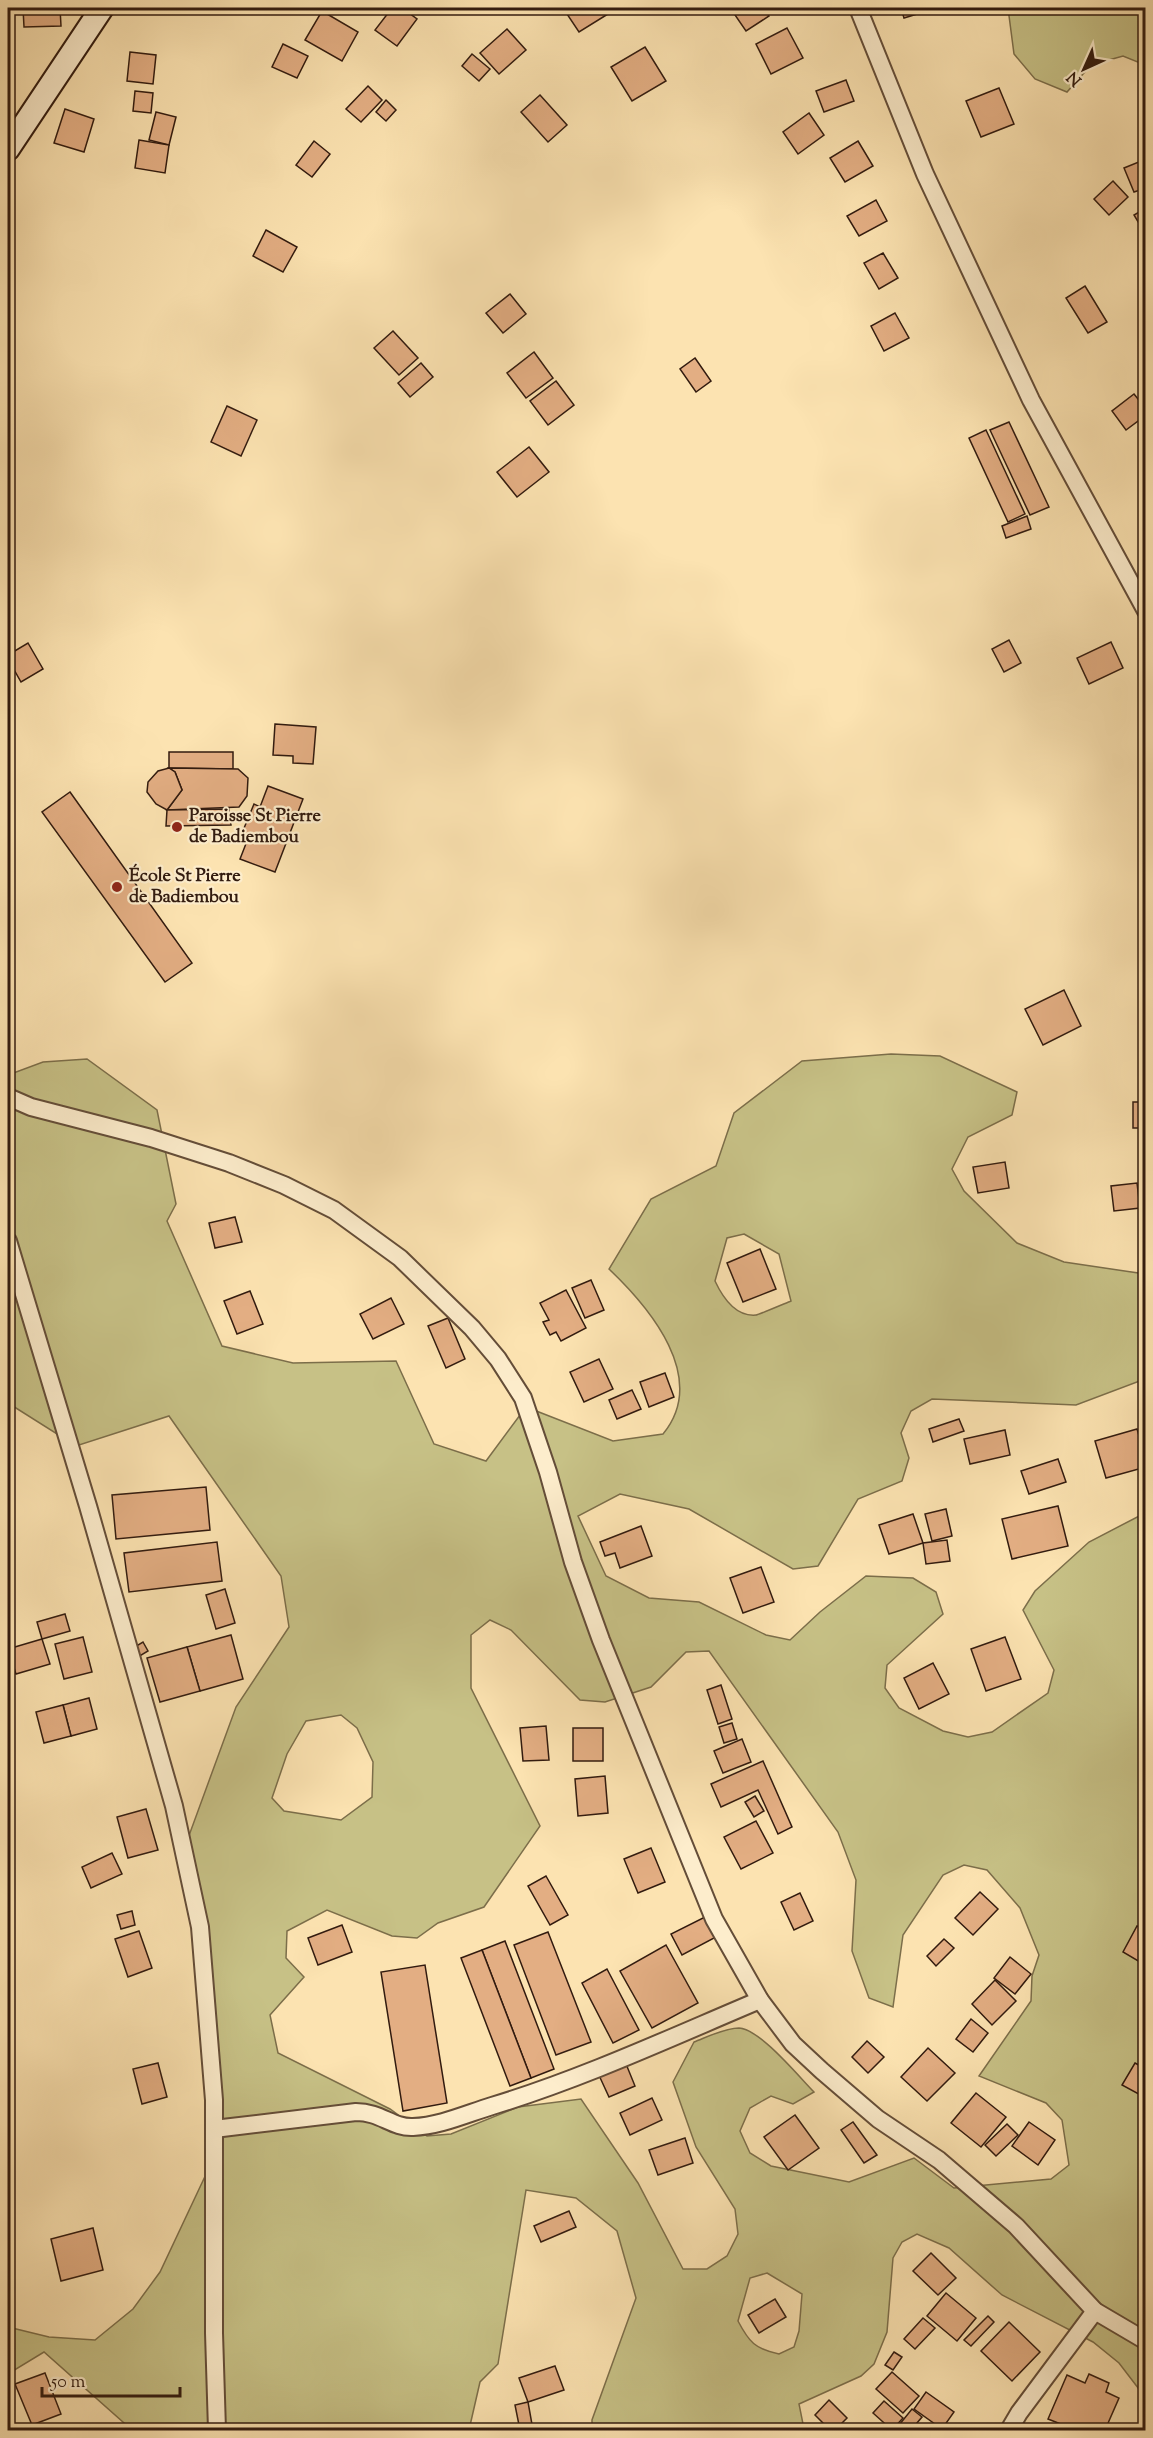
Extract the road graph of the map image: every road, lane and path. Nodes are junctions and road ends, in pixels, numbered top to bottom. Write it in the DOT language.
graph roads {
  1 [pos="102,8"];
  2 [pos="858,8"];
  3 [pos="8,149"];
  4 [pos="1146,611"];
  5 [pos="8,1097"];
  6 [pos="8,1241"];
  7 [pos="760,2000"];
  8 [pos="214,2129"];
  9 [pos="1095,2311"];
  10 [pos="1146,2341"];
  11 [pos="217,2430"];
  12 [pos="1009,2430"];
  1 -- 3 [label="street"];
  2 -- 4 [label="street"];
  5 -- 7 [label="street"];
  6 -- 8 [label="street"];
  7 -- 8 [label="street"];
  7 -- 9 [label="street"];
  8 -- 11 [label="street"];
  9 -- 10 [label="street"];
  9 -- 12 [label="street"];
}
